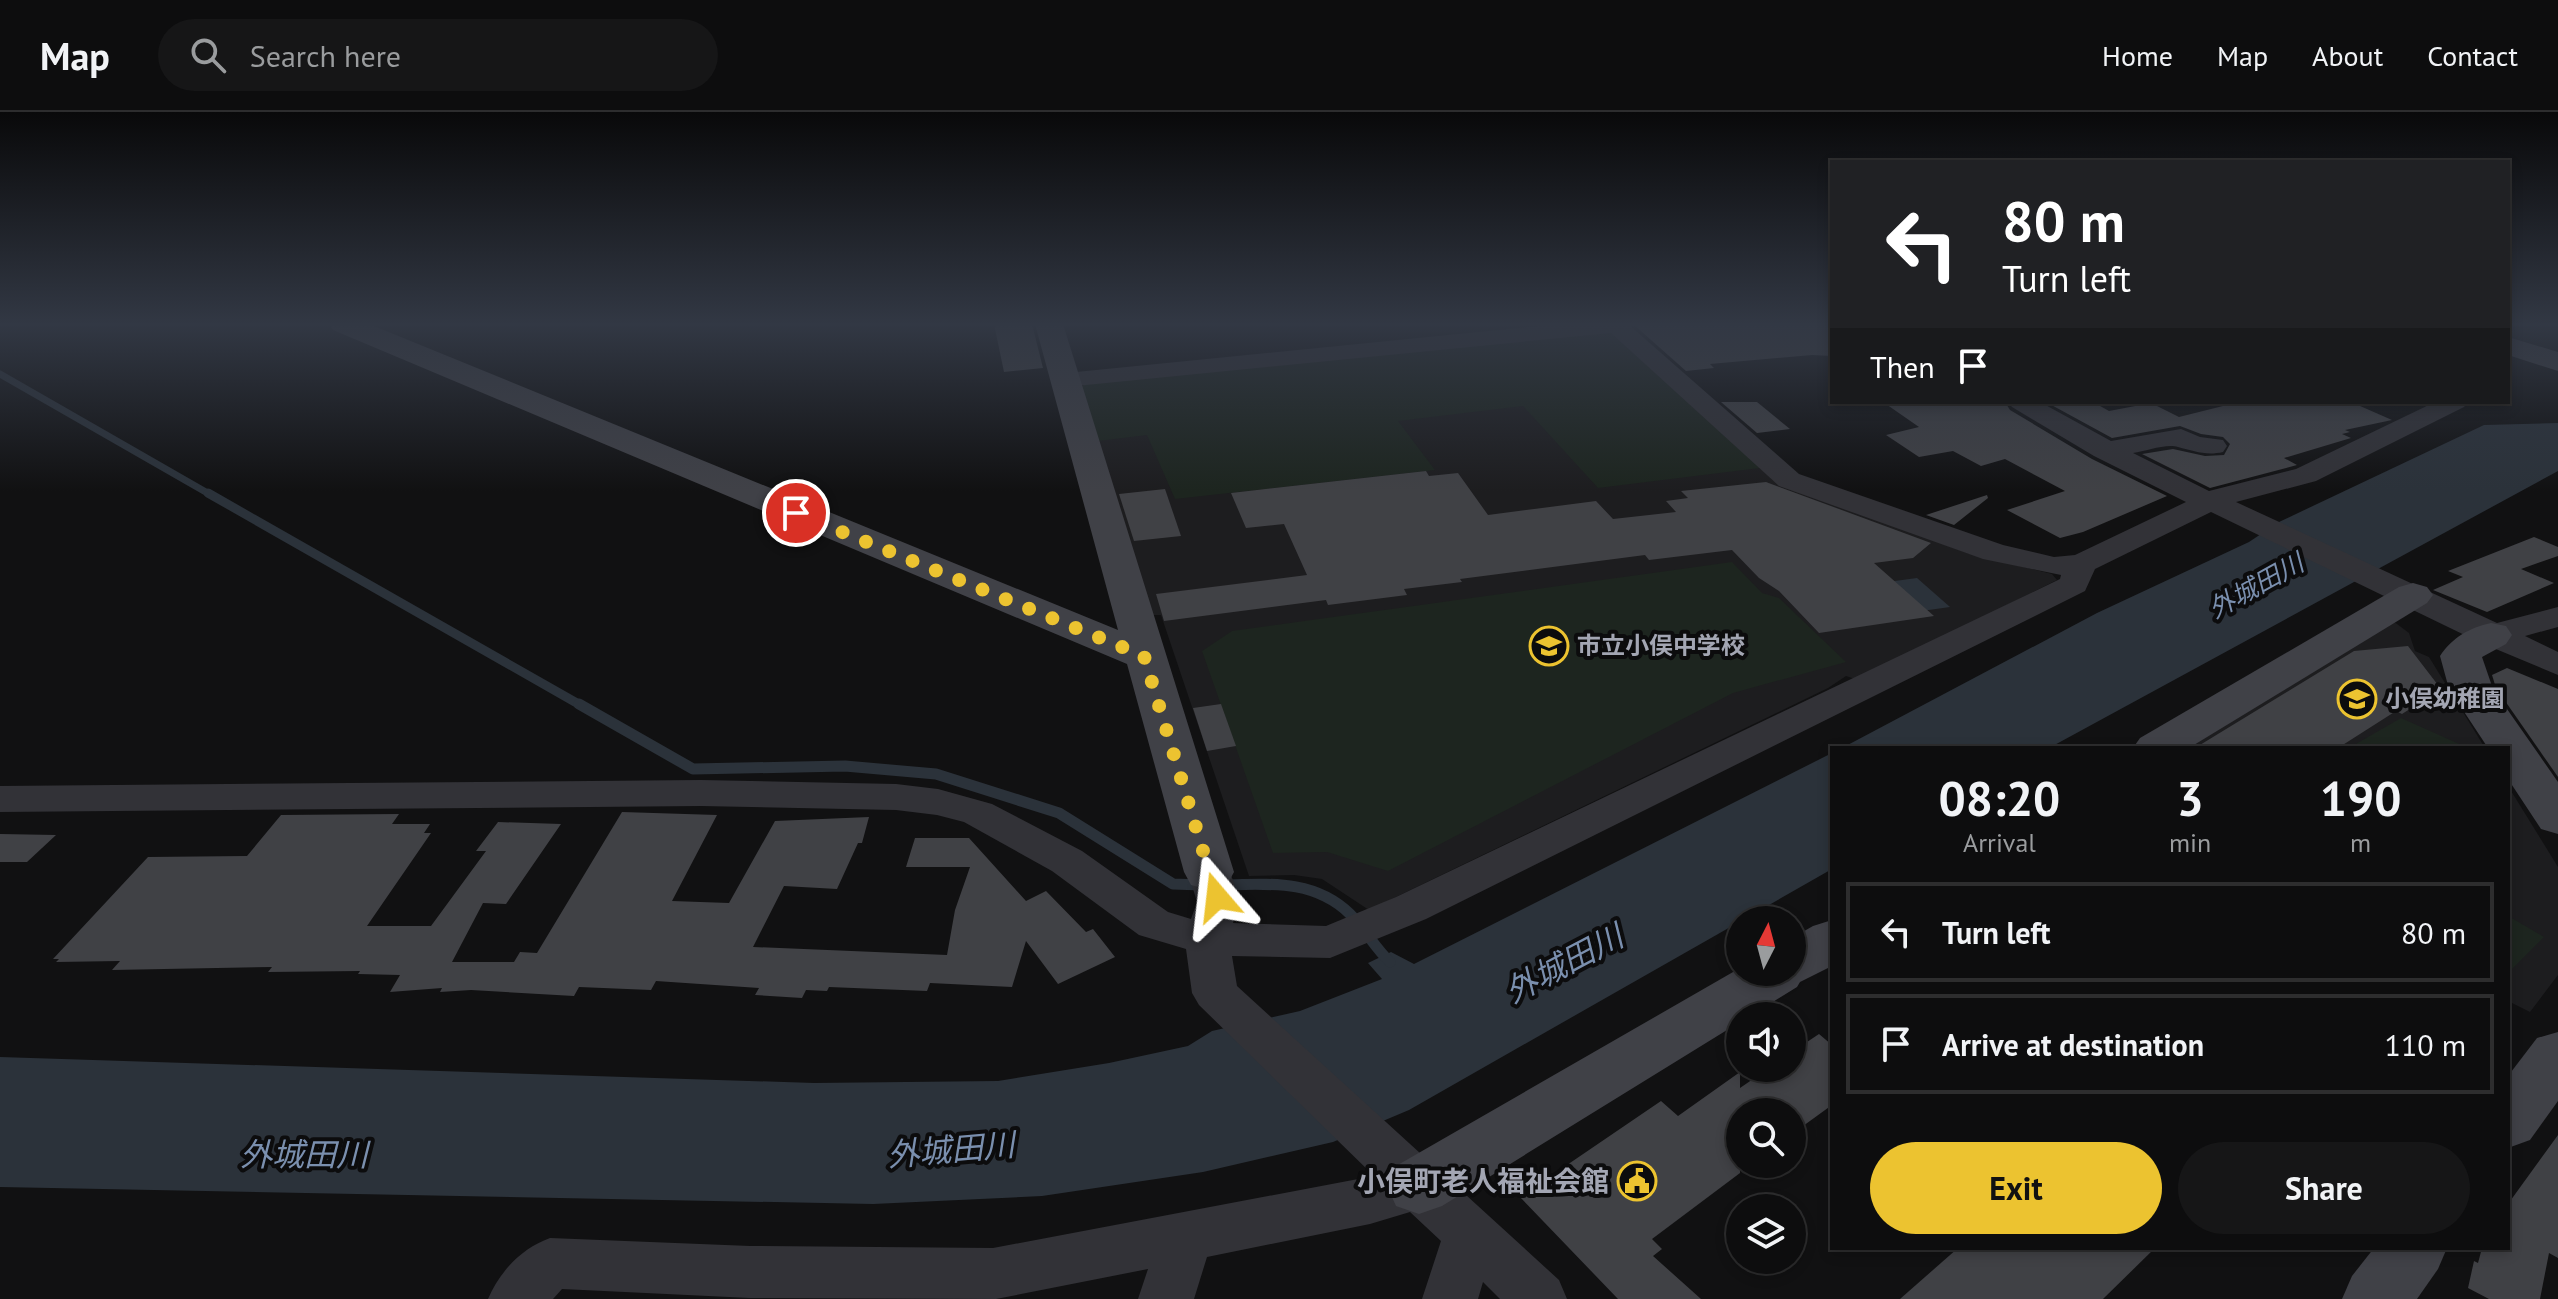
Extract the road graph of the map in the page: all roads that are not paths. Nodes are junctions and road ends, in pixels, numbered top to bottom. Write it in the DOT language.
graph roads {
  1 [pos="477,379"];
  2 [pos="1072,379"];
  3 [pos="1675,379"];
  4 [pos="1066,380"];
  5 [pos="2024,404"];
  6 [pos="2451,404"];
  7 [pos="2213,446"];
  8 [pos="2104,450"];
  9 [pos="2200,506"];
  10 [pos="2081,564"];
  11 [pos="2405,592"];
  12 [pos="2555,620"];
  13 [pos="2491,635"];
  14 [pos="1144,656"];
  15 [pos="2558,665"];
  16 [pos="2159,746"];
  17 [pos="2509,746"];
  18 [pos="2510,747"];
  19 [pos="0,799"];
  20 [pos="2558,818"];
  21 [pos="1213,885"];
  22 [pos="1207,939"];
  23 [pos="1830,941"];
  24 [pos="1806,956"];
  25 [pos="1752,986"];
  26 [pos="2558,1055"];
  27 [pos="2510,1119"];
  28 [pos="1407,1175"];
  29 [pos="1470,1234"];
  30 [pos="1185,1239"];
  31 [pos="2413,1250"];
  32 [pos="988,1286"];
  33 [pos="516,1299"];
  34 [pos="1166,1299"];
  35 [pos="1450,1299"];
  36 [pos="1539,1299"];
  37 [pos="2376,1299"];
  1 -- 14 [label="street"];
  2 -- 4 [label="street"];
  3 -- 10 [label="street"];
  4 -- 14 [label="street"];
  5 -- 8 [label="street"];
  6 -- 9 [label="street"];
  7 -- 8 [label="street"];
  8 -- 9 [label="street"];
  9 -- 10 [label="street"];
  9 -- 11 [label="street"];
  10 -- 22 [label="street"];
  11 -- 13 [label="street"];
  11 -- 16 [label="street"];
  12 -- 13 [label="street"];
  13 -- 15 [label="street"];
  13 -- 17 [label="street"];
  14 -- 21 [label="street"];
  18 -- 20 [label="street"];
  19 -- 22 [label="street"];
  21 -- 22 [label="street"];
  22 -- 28 [label="street"];
  23 -- 24 [label="street"];
  25 -- 28 [label="street"];
  26 -- 27 [label="street"];
  28 -- 29 [label="street"];
  28 -- 30 [label="street"];
  29 -- 35 [label="street"];
  29 -- 36 [label="street"];
  30 -- 32 [label="street"];
  30 -- 34 [label="street"];
  31 -- 37 [label="street"];
  32 -- 33 [label="street"];
}
